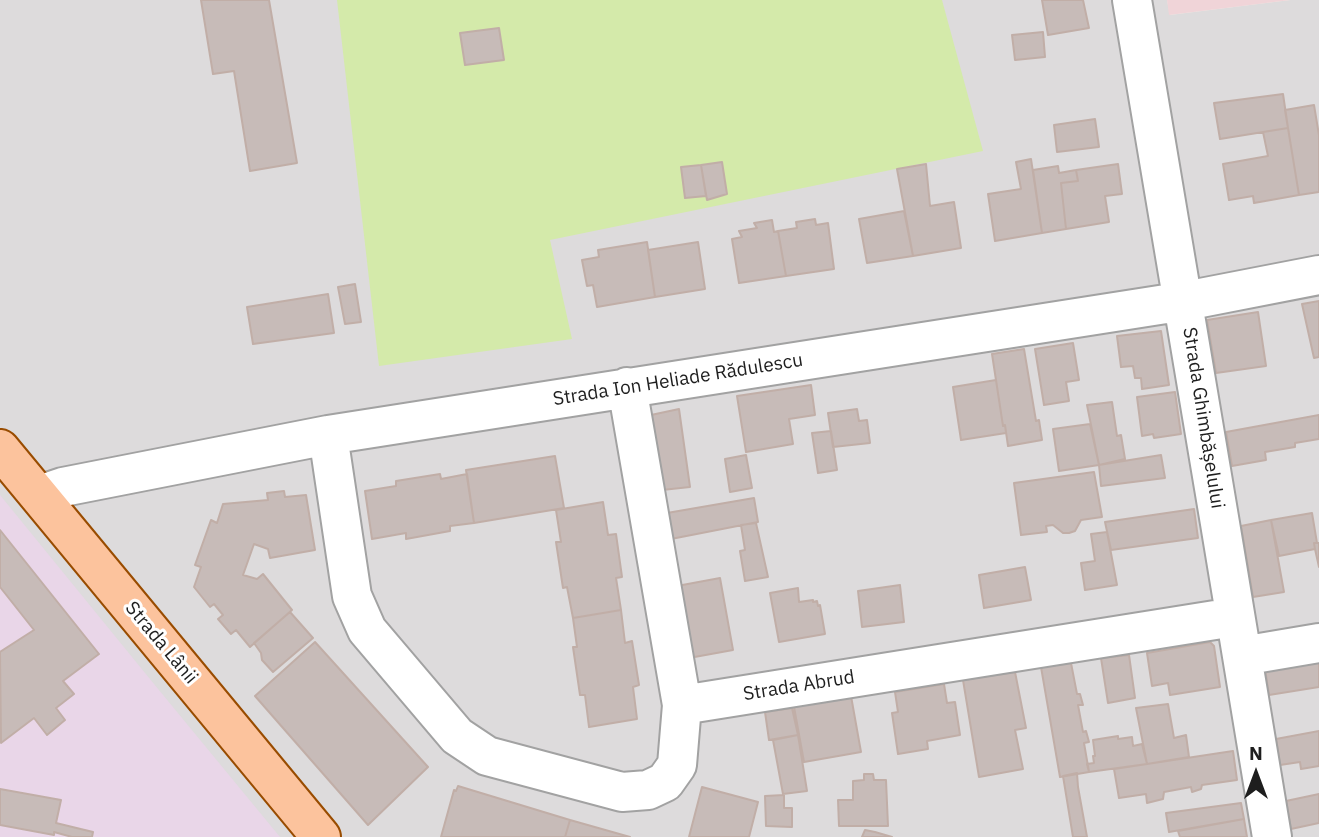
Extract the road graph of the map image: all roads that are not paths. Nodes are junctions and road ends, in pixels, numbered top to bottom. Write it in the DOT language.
graph roads {
  1 [pos="1132,0"];
  2 [pos="1319,275"];
  3 [pos="1185,301"];
  4 [pos="627,387"];
  5 [pos="328,435"];
  6 [pos="0,449"];
  7 [pos="39,495"];
  8 [pos="1234,617"];
  9 [pos="1319,643"];
  10 [pos="1242,656"];
  11 [pos="682,705"];
  12 [pos="321,837"];
  13 [pos="1272,837"];
  1 -- 3 [label="street, Strada Ghimbășelului"];
  2 -- 3 [label="street, Strada Ion Heliade Rădulescu"];
  3 -- 4 [label="street, Strada Ion Heliade Rădulescu"];
  3 -- 8 [label="street, Strada Ghimbășelului"];
  4 -- 5 [label="street, Strada Ion Heliade Rădulescu"];
  4 -- 11 [label="street"];
  5 -- 7 [label="street, Strada Ion Heliade Rădulescu"];
  5 -- 11 [label="street"];
  6 -- 7 [label="main road, Strada Lânii"];
  7 -- 12 [label="main road, Strada Lânii"];
  8 -- 10 [label="street, Strada Ghimbășelului"];
  8 -- 11 [label="street, Strada Abrud"];
  9 -- 10 [label="street"];
  10 -- 13 [label="street, Strada Ghimbășelului"];
}
